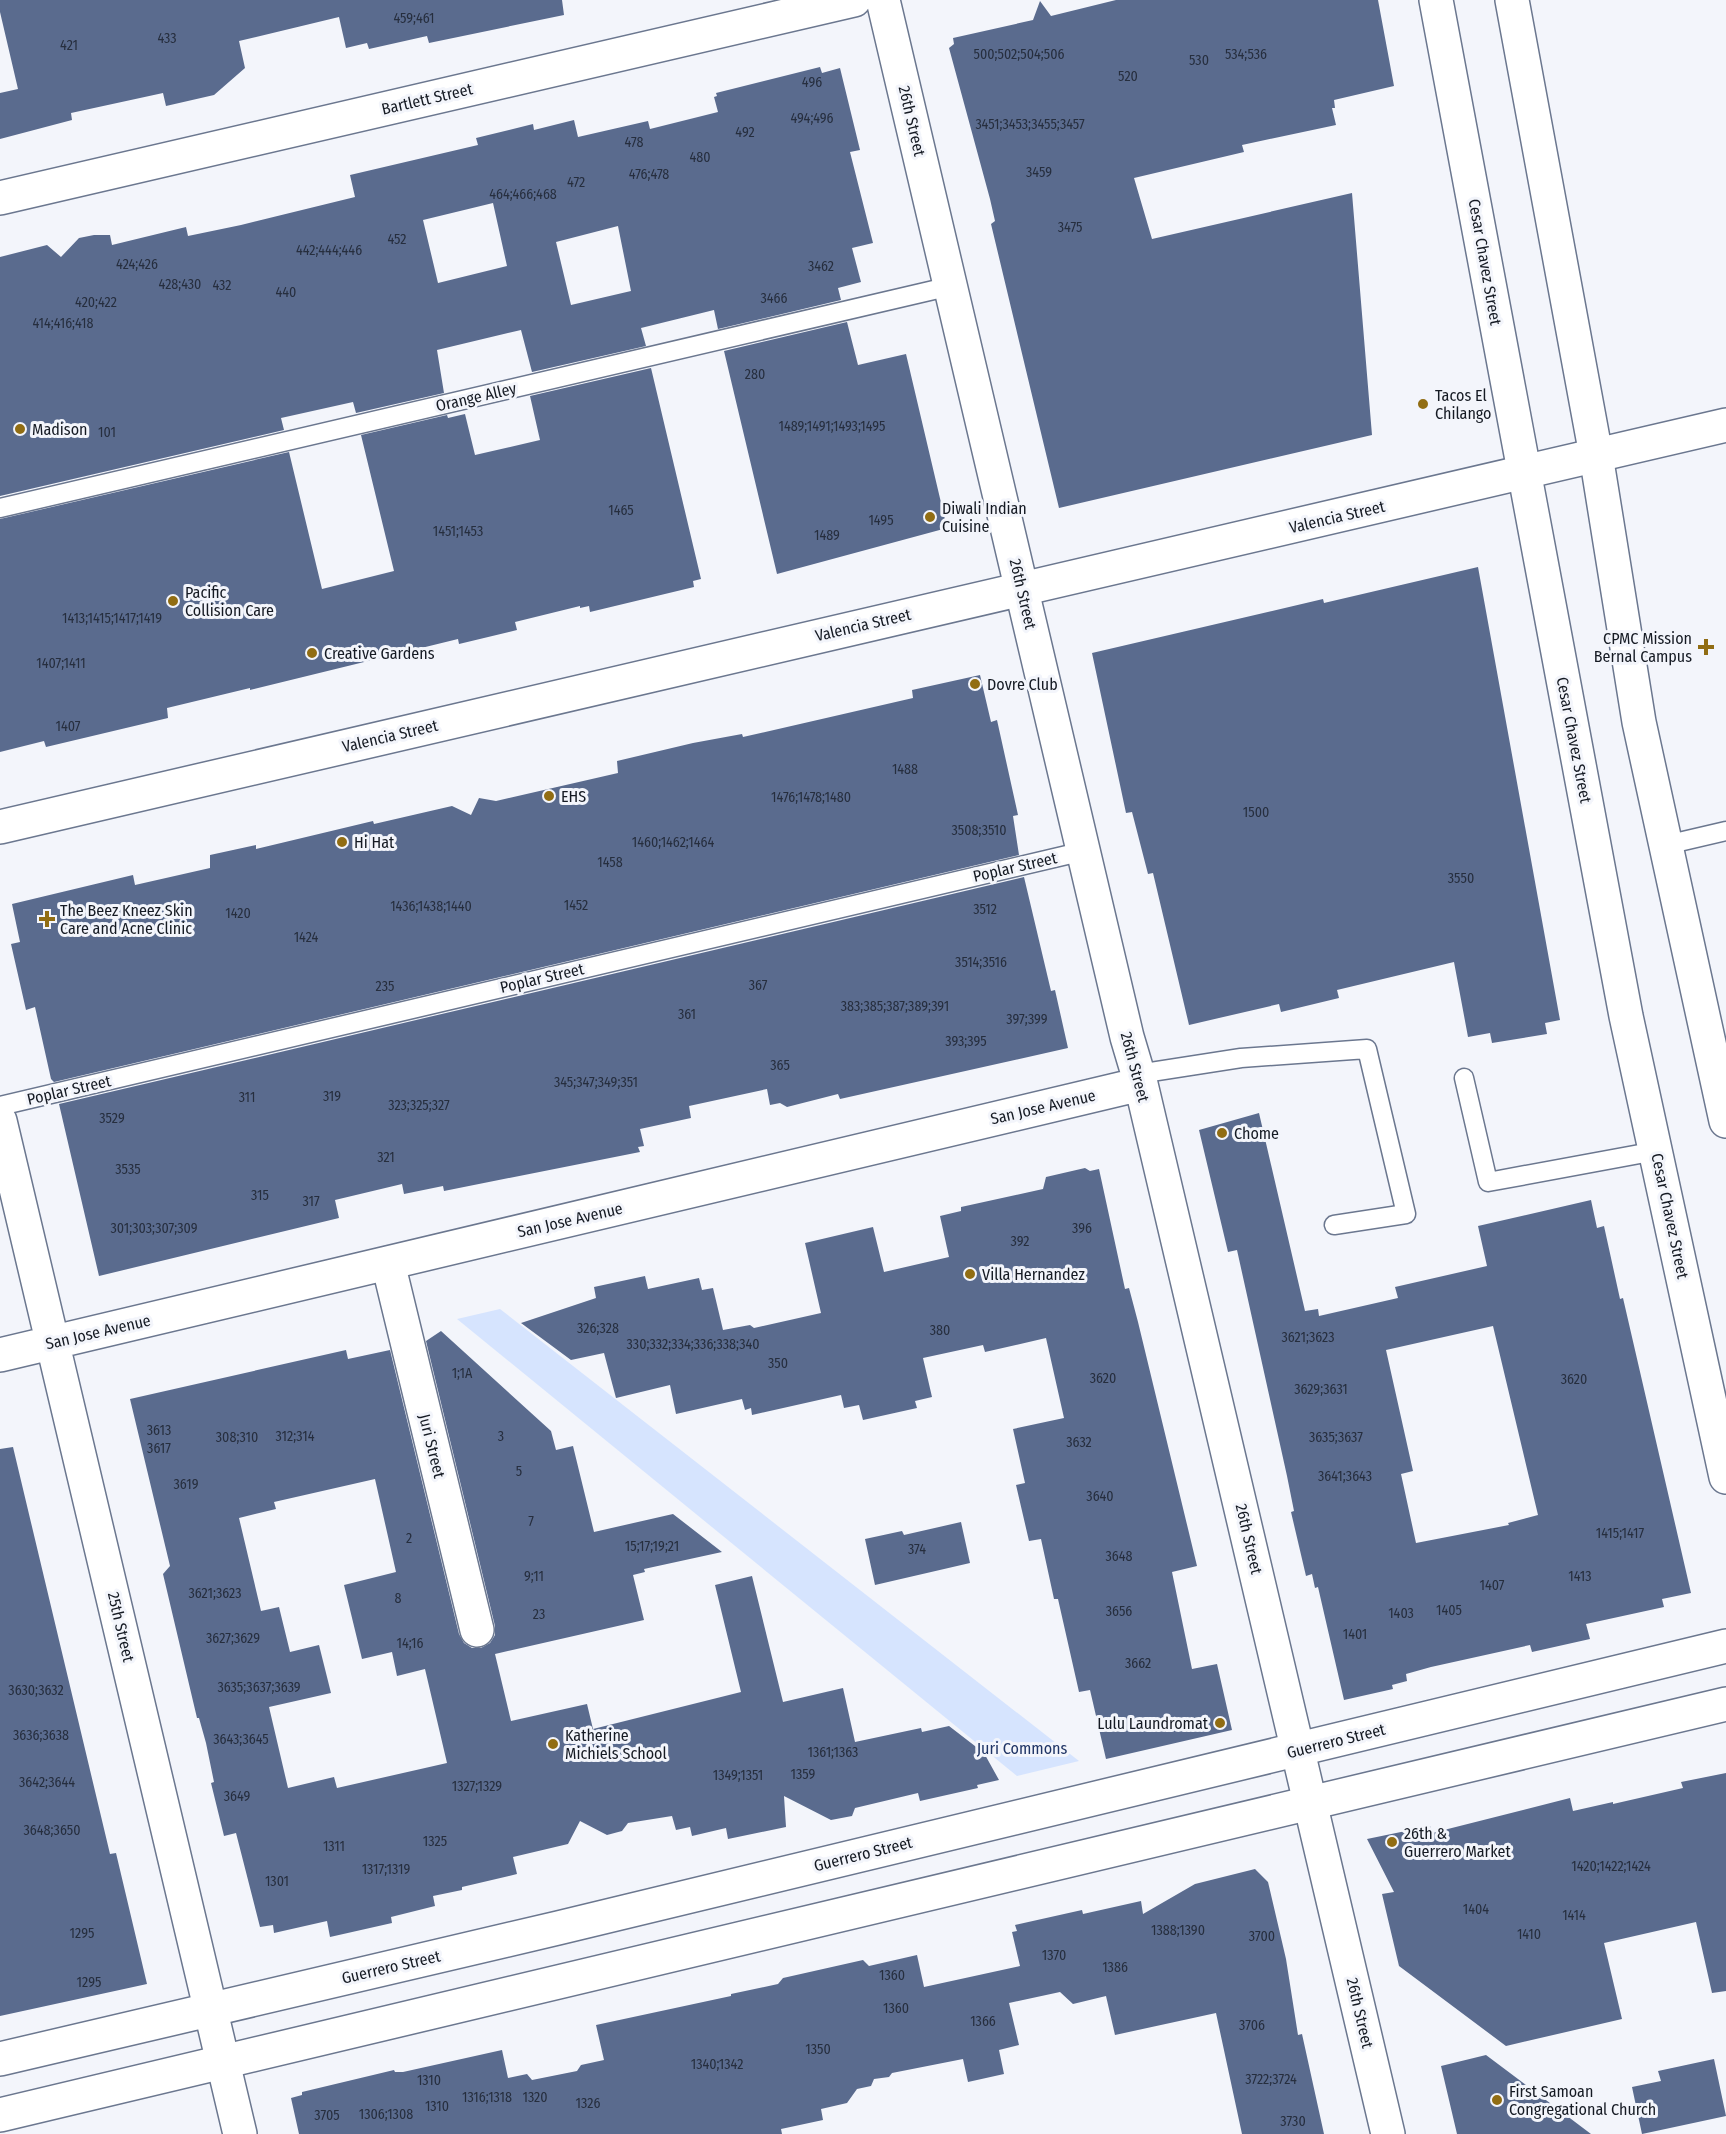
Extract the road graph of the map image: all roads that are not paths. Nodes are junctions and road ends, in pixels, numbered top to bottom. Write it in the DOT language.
graph roads {
  1 [pos="854,0"];
  2 [pos="883,0"];
  3 [pos="1436,0"];
  4 [pos="1512,0"];
  5 [pos="0,198"];
  6 [pos="951,286"];
  7 [pos="1726,425"];
  8 [pos="1596,455"];
  9 [pos="1523,472"];
  10 [pos="0,508"];
  11 [pos="1022,591"];
  12 [pos="0,827"];
  13 [pos="1726,831"];
  14 [pos="1666,845"];
  15 [pos="1084,851"];
  16 [pos="1464,1078"];
  17 [pos="1139,1079"];
  18 [pos="0,1106"];
  19 [pos="0,1121"];
  20 [pos="1726,1121"];
  21 [pos="1656,1151"];
  22 [pos="1334,1225"];
  23 [pos="388,1263"];
  24 [pos="52,1343"];
  25 [pos="0,1355"];
  26 [pos="1726,1477"];
  27 [pos="477,1630"];
  28 [pos="1726,1646"];
  29 [pos="1726,1704"];
  30 [pos="1298,1750"];
  31 [pos="1311,1804"];
  32 [pos="211,2009"];
  33 [pos="0,2060"];
  34 [pos="223,2062"];
  35 [pos="0,2115"];
  36 [pos="240,2134"];
  37 [pos="1388,2134"];
  1 -- 5 [label="street, Bartlett Street"];
  2 -- 6 [label="street, 26th Street"];
  3 -- 9 [label="street, Cesar Chavez Street"];
  4 -- 8 [label="street"];
  6 -- 10 [label="lane, Orange Alley"];
  6 -- 11 [label="street, 26th Street"];
  7 -- 8 [label="street, Valencia Street"];
  8 -- 9 [label="street, Valencia Street"];
  8 -- 14 [label="street"];
  9 -- 11 [label="street, Valencia Street"];
  9 -- 21 [label="street, Cesar Chavez Street"];
  11 -- 12 [label="street, Valencia Street"];
  11 -- 15 [label="street, 26th Street"];
  13 -- 14 [label="lane"];
  14 -- 20 [label="street"];
  15 -- 17 [label="street, 26th Street"];
  15 -- 18 [label="lane, Poplar Street"];
  16 -- 21 [label="lane"];
  17 -- 22 [label="lane"];
  17 -- 23 [label="street, San Jose Avenue"];
  17 -- 30 [label="street, 26th Street"];
  19 -- 24 [label="street, 25th Street"];
  21 -- 26 [label="street, Cesar Chavez Street"];
  23 -- 24 [label="street, San Jose Avenue"];
  23 -- 27 [label="street, Juri Street"];
  24 -- 25 [label="street, San Jose Avenue"];
  24 -- 32 [label="street, 25th Street"];
  28 -- 30 [label="street, Guerrero Street"];
  29 -- 31 [label="street"];
  30 -- 31 [label="street, 26th Street"];
  30 -- 32 [label="street, Guerrero Street"];
  31 -- 34 [label="street"];
  31 -- 37 [label="street, 26th Street"];
  32 -- 33 [label="street, Guerrero Street"];
  32 -- 34 [label="street, 25th Street"];
  34 -- 35 [label="street"];
  34 -- 36 [label="street, 25th Street"];
}
